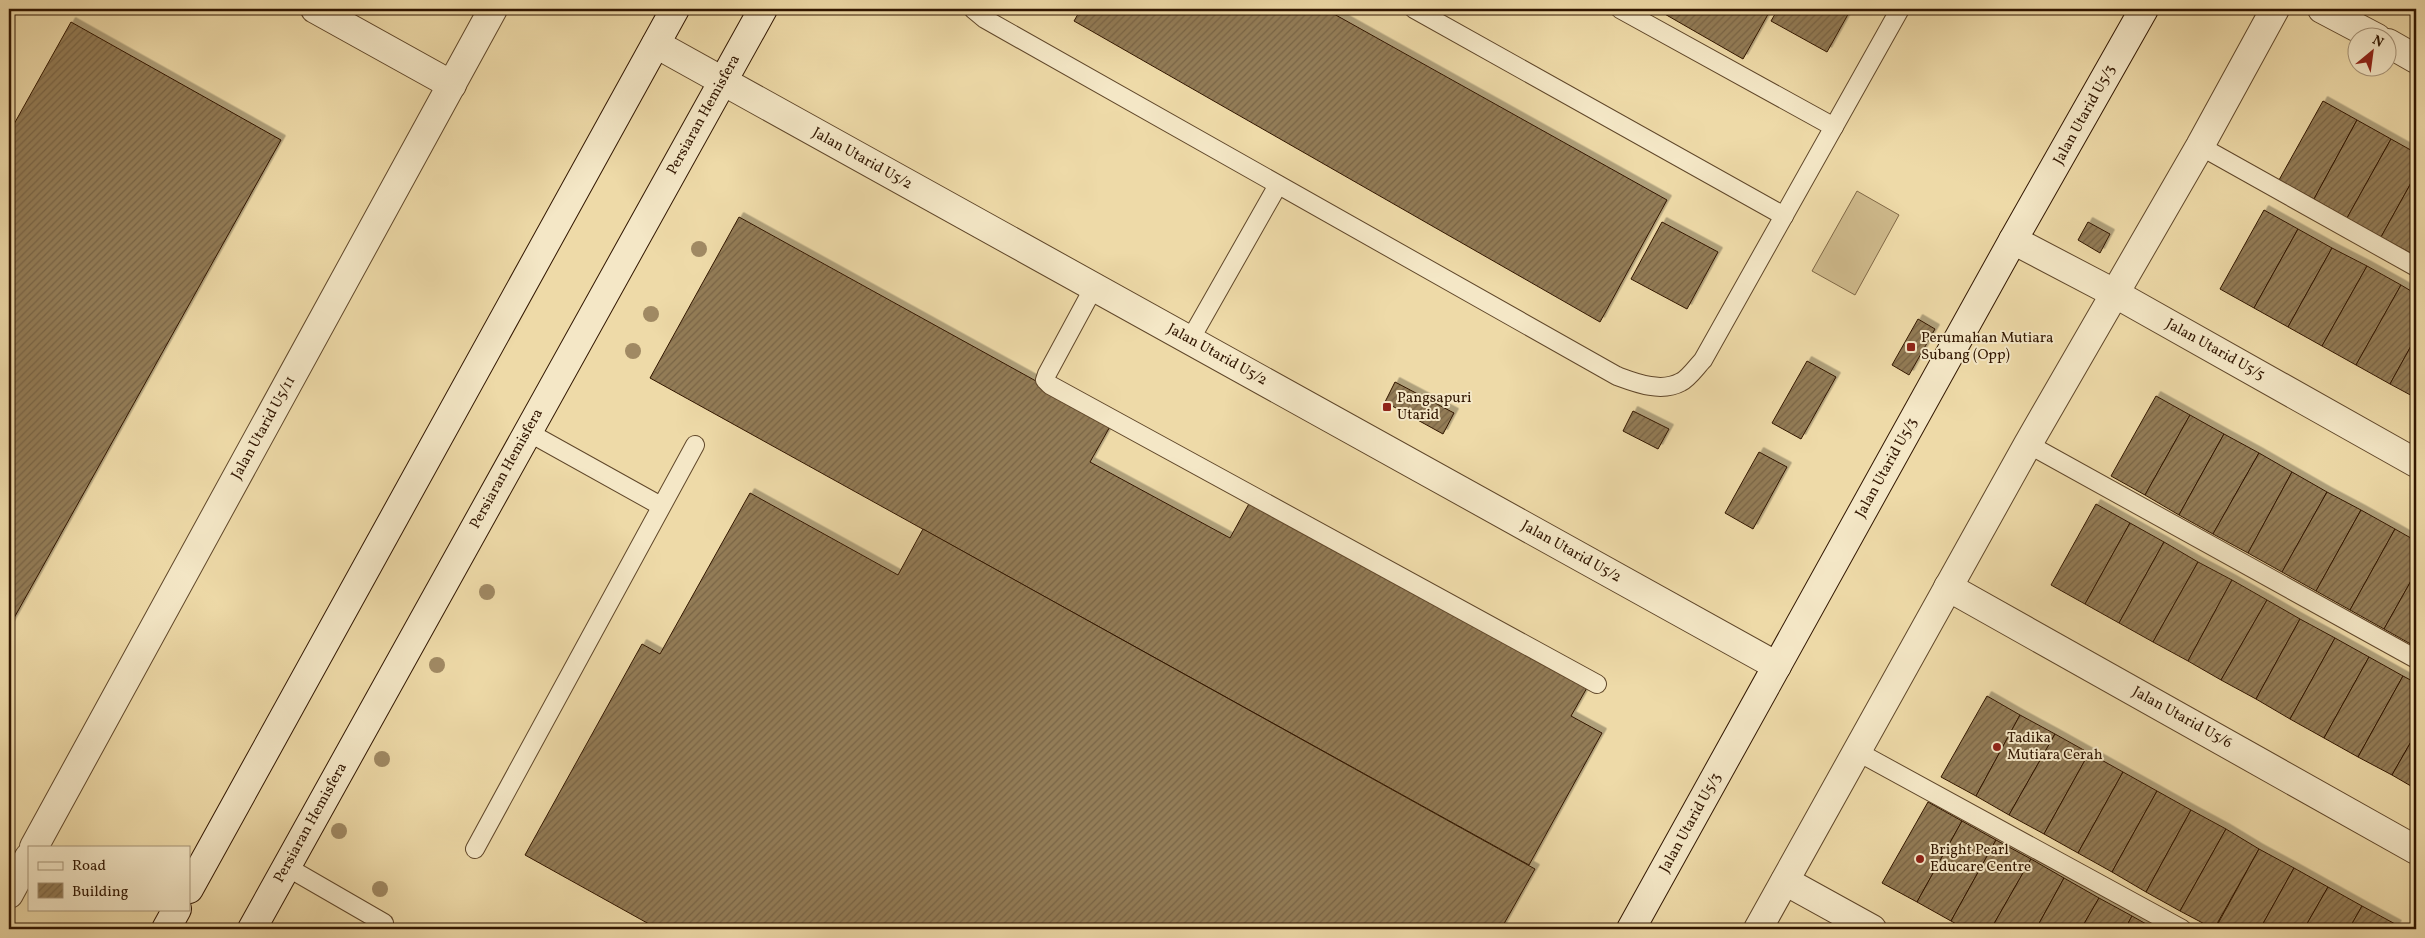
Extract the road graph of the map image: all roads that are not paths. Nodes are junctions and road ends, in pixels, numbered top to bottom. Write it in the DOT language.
graph roads {
  1 [pos="315,9"];
  2 [pos="493,9"];
  3 [pos="675,9"];
  4 [pos="763,9"];
  5 [pos="973,9"];
  6 [pos="1414,9"];
  7 [pos="1620,9"];
  8 [pos="1900,9"];
  9 [pos="2144,9"];
  10 [pos="2275,9"];
  11 [pos="2322,9"];
  12 [pos="2358,28"];
  13 [pos="656,44"];
  14 [pos="2398,49"];
  15 [pos="2416,59"];
  16 [pos="722,81"];
  17 [pos="452,85"];
  18 [pos="1834,127"];
  19 [pos="2200,146"];
  20 [pos="1278,185"];
  21 [pos="1784,216"];
  22 [pos="2013,240"];
  23 [pos="2416,267"];
  24 [pos="1094,287"];
  25 [pos="2114,293"];
  26 [pos="1190,340"];
  27 [pos="528,432"];
  28 [pos="2028,444"];
  29 [pos="696,445"];
  30 [pos="2416,463"];
  31 [pos="661,506"];
  32 [pos="1948,587"];
  33 [pos="2416,659"];
  34 [pos="1777,666"];
  35 [pos="1597,684"];
  36 [pos="1858,752"];
  37 [pos="29,846"];
  38 [pos="475,849"];
  39 [pos="2416,850"];
  40 [pos="25,853"];
  41 [pos="287,867"];
  42 [pos="1785,880"];
  43 [pos="190,886"];
  44 [pos="9,894"];
  45 [pos="176,910"];
  46 [pos="166,929"];
  47 [pos="252,929"];
  48 [pos="381,929"];
  49 [pos="1631,929"];
  50 [pos="1758,929"];
  51 [pos="1872,929"];
  52 [pos="2182,929"];
  1 -- 17 [label="street"];
  2 -- 17 [label="street, Jalan Utarid U5/11"];
  3 -- 13 [label="street"];
  4 -- 16 [label="street, Persiaran Hemisfera"];
  5 -- 20 [label="lane"];
  6 -- 21 [label="lane"];
  7 -- 18 [label="lane"];
  8 -- 18 [label="lane"];
  9 -- 22 [label="street, Jalan Utarid U5/3"];
  10 -- 19 [label="street"];
  11 -- 12 [label="street"];
  13 -- 16 [label="street, Jalan Utarid U5/2"];
  13 -- 43 [label="street"];
  14 -- 15 [label="street"];
  16 -- 24 [label="street, Jalan Utarid U5/2"];
  16 -- 27 [label="street, Persiaran Hemisfera"];
  17 -- 37 [label="street, Jalan Utarid U5/11"];
  18 -- 21 [label="lane"];
  19 -- 23 [label="lane"];
  19 -- 25 [label="street"];
  20 -- 21 [label="lane"];
  20 -- 26 [label="lane"];
  22 -- 25 [label="street, Jalan Utarid U5/5"];
  22 -- 34 [label="street, Jalan Utarid U5/3"];
  24 -- 26 [label="street, Jalan Utarid U5/2"];
  24 -- 35 [label="lane"];
  25 -- 28 [label="street"];
  25 -- 30 [label="street, Jalan Utarid U5/5"];
  26 -- 34 [label="street, Jalan Utarid U5/2"];
  27 -- 31 [label="lane"];
  27 -- 41 [label="street, Persiaran Hemisfera"];
  28 -- 32 [label="street"];
  28 -- 33 [label="lane"];
  29 -- 31 [label="lane"];
  31 -- 38 [label="lane"];
  32 -- 36 [label="street"];
  32 -- 39 [label="street, Jalan Utarid U5/6"];
  34 -- 49 [label="street, Jalan Utarid U5/3"];
  36 -- 42 [label="street"];
  36 -- 52 [label="lane"];
  40 -- 44 [label="street, Jalan Utarid U5/11"];
  41 -- 47 [label="street, Persiaran Hemisfera"];
  41 -- 48 [label="lane"];
  42 -- 50 [label="street"];
  42 -- 51 [label="street"];
  45 -- 46 [label="street"];
}
